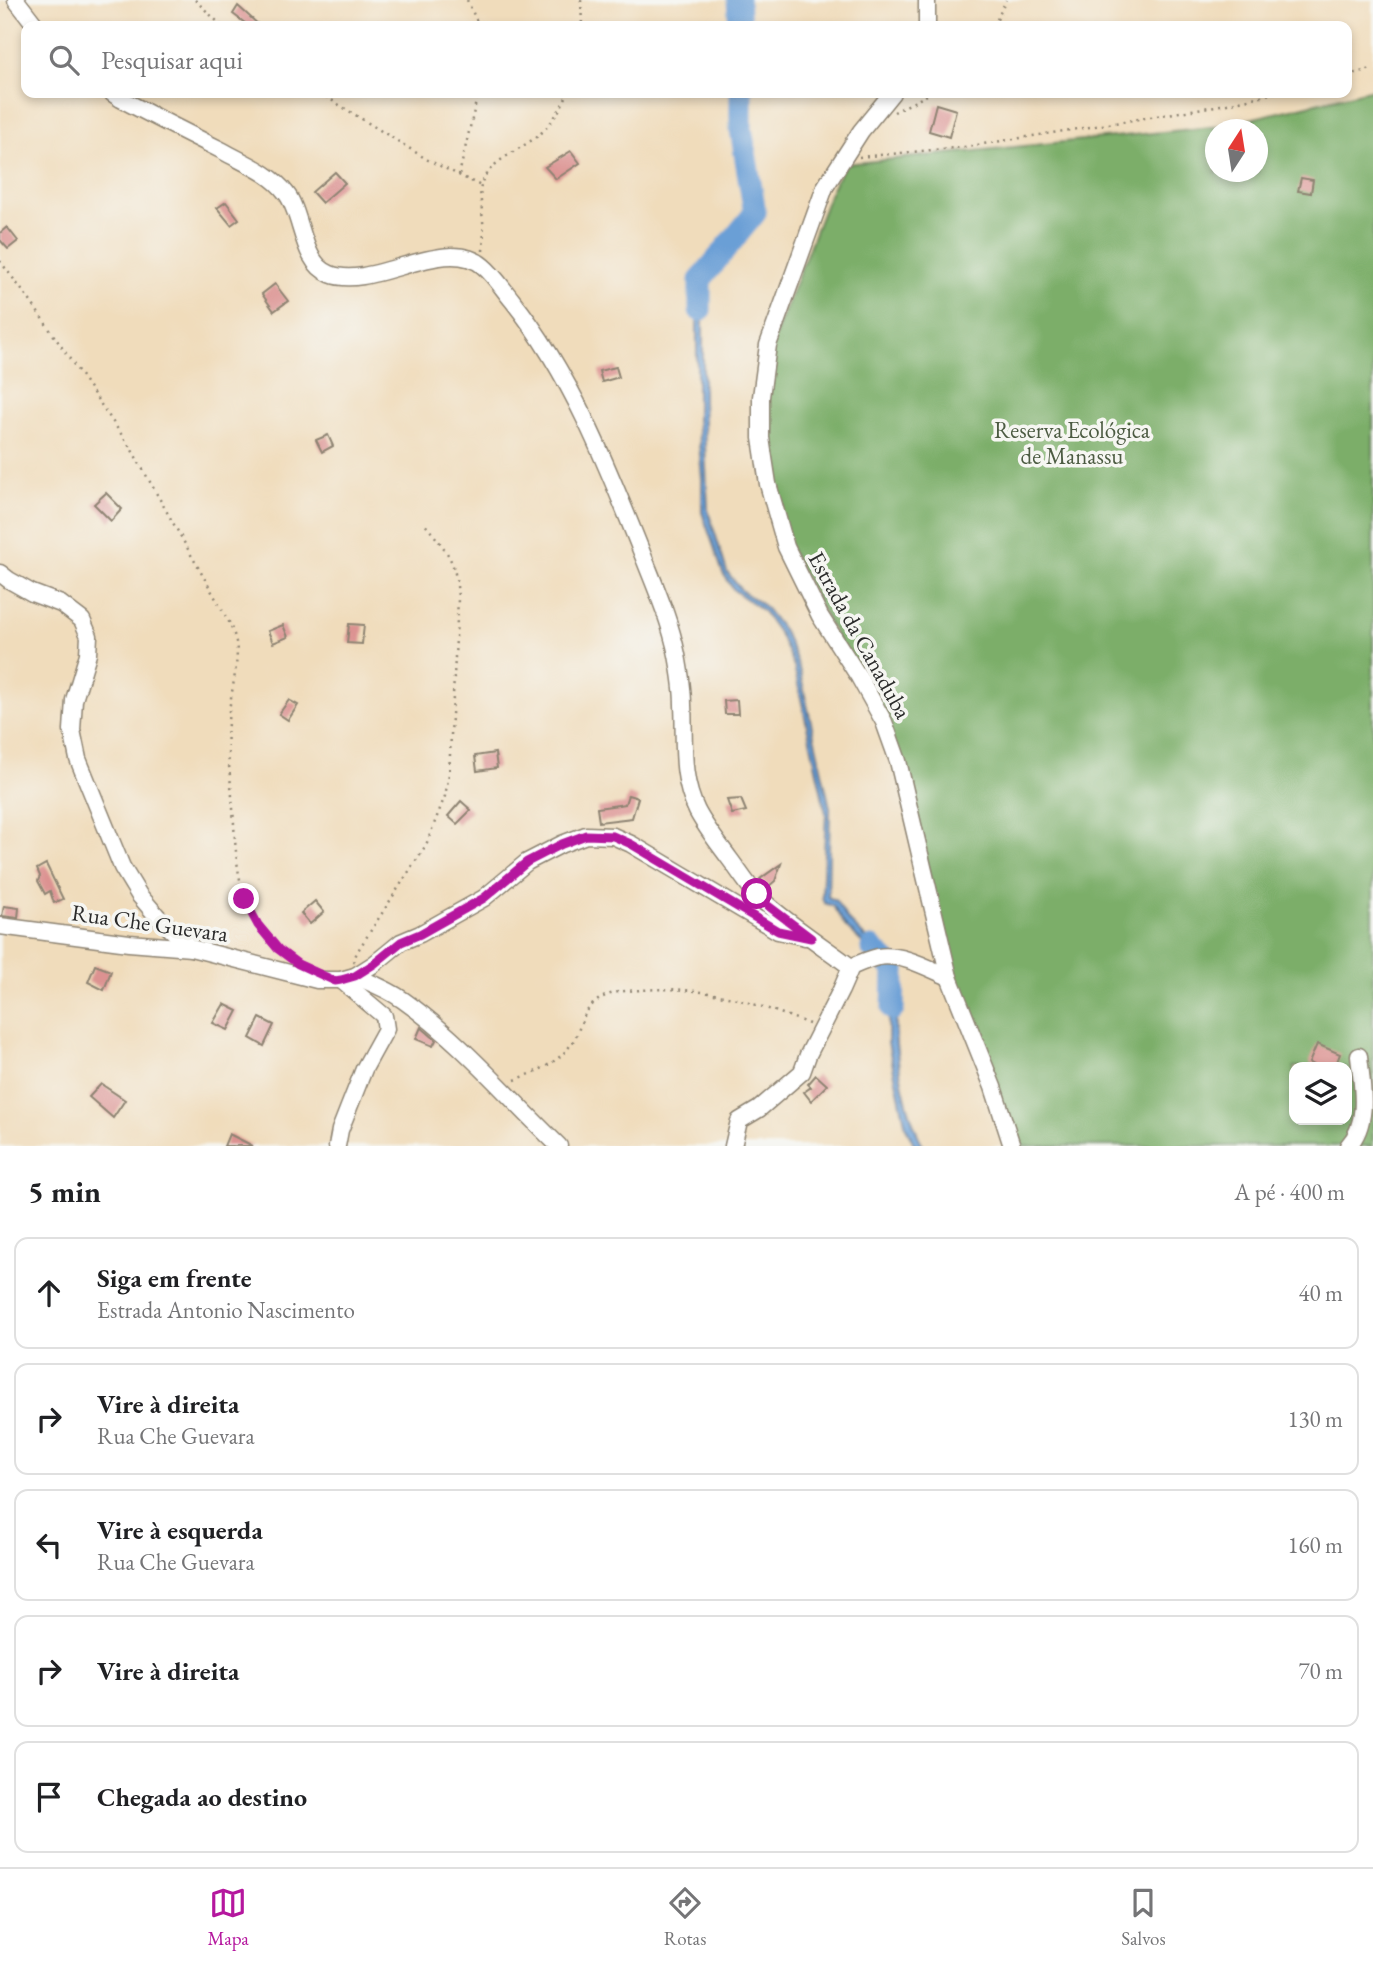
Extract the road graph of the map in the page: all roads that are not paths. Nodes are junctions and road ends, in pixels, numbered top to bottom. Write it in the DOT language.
graph roads {
  1 [pos="16,0"];
  2 [pos="928,0"];
  3 [pos="32,21"];
  4 [pos="927,21"];
  5 [pos="120,98"];
  6 [pos="888,98"];
  7 [pos="0,572"];
  8 [pos="0,926"];
  9 [pos="811,938"];
  10 [pos="191,947"];
  11 [pos="851,967"];
  12 [pos="949,977"];
  13 [pos="348,978"];
  14 [pos="1359,1056"];
  15 [pos="337,1146"];
  16 [pos="559,1146"];
  17 [pos="733,1146"];
  18 [pos="1012,1146"];
  19 [pos="1348,1146"];
  1 -- 3 [label="street"];
  2 -- 4 [label="street"];
  5 -- 9 [label="street"];
  6 -- 12 [label="street, Estrada da Canaduba"];
  7 -- 10 [label="street"];
  8 -- 10 [label="street, Rua Che Guevara"];
  9 -- 11 [label="street"];
  9 -- 13 [label="street"];
  10 -- 13 [label="street, Rua Che Guevara"];
  11 -- 12 [label="street"];
  11 -- 17 [label="street"];
  12 -- 18 [label="street, Estrada da Canaduba"];
  13 -- 15 [label="street"];
  13 -- 16 [label="street, Rua Che Guevara"];
  14 -- 19 [label="street"];
}
